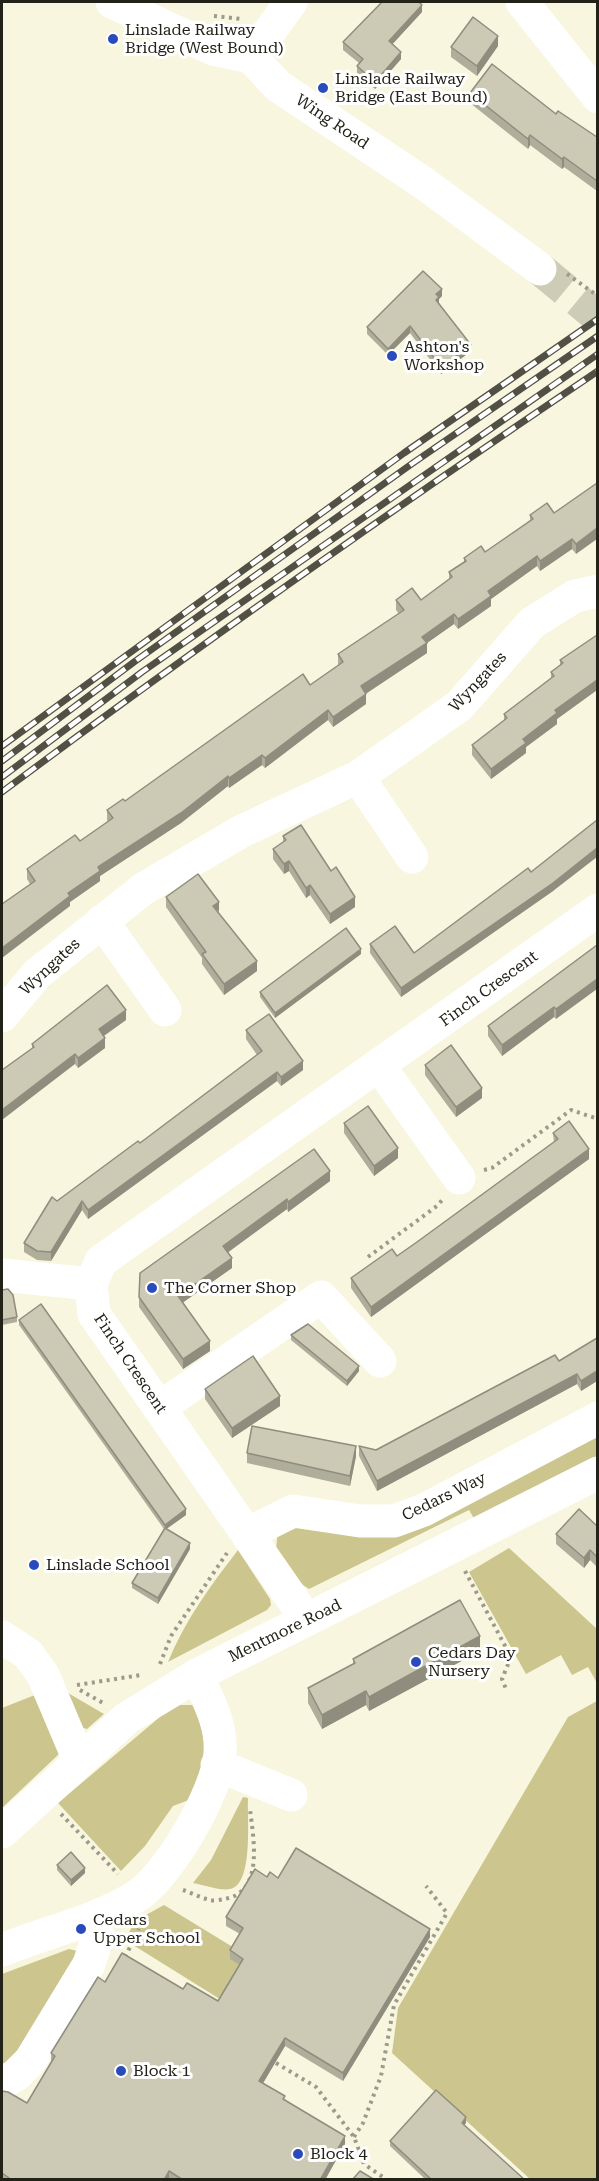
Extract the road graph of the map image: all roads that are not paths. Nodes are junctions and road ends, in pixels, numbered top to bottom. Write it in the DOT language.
graph roads {
  1 [pos="112,2"];
  2 [pos="291,2"];
  3 [pos="522,2"];
  4 [pos="250,57"];
  5 [pos="597,97"];
  6 [pos="540,269"];
  7 [pos="597,591"];
  8 [pos="358,777"];
  9 [pos="412,857"];
  10 [pos="597,910"];
  11 [pos="102,921"];
  12 [pos="165,1010"];
  13 [pos="2,1016"];
  14 [pos="380,1067"];
  15 [pos="459,1178"];
  16 [pos="2,1275"];
  17 [pos="91,1284"];
  18 [pos="380,1361"];
  19 [pos="159,1408"];
  20 [pos="597,1418"];
  21 [pos="597,1473"];
  22 [pos="248,1534"];
  23 [pos="307,1620"];
  24 [pos="4,1640"];
  25 [pos="196,1675"];
  26 [pos="79,1760"];
  27 [pos="217,1765"];
  28 [pos="291,1796"];
  29 [pos="2,1833"];
  30 [pos="93,1918"];
  31 [pos="2,1950"];
  32 [pos="2,2083"];
  1 -- 4 [label="street"];
  2 -- 4 [label="street"];
  3 -- 5 [label="street"];
  4 -- 6 [label="street, Wing Road"];
  7 -- 8 [label="street, Wyngates"];
  8 -- 9 [label="street"];
  8 -- 11 [label="street, Wyngates"];
  10 -- 14 [label="street, Finch Crescent"];
  11 -- 12 [label="street"];
  11 -- 13 [label="street, Wyngates"];
  14 -- 15 [label="street"];
  14 -- 17 [label="street, Finch Crescent"];
  16 -- 17 [label="street"];
  17 -- 19 [label="street, Finch Crescent"];
  18 -- 19 [label="street"];
  19 -- 22 [label="street, Finch Crescent"];
  20 -- 22 [label="street, Cedars Way"];
  21 -- 23 [label="street, Mentmore Road"];
  22 -- 23 [label="street, Finch Crescent"];
  23 -- 25 [label="street, Mentmore Road"];
  24 -- 26 [label="street"];
  25 -- 26 [label="street, Mentmore Road"];
  25 -- 27 [label="street"];
  26 -- 29 [label="street, Mentmore Road"];
  27 -- 28 [label="street"];
  27 -- 30 [label="street"];
  30 -- 31 [label="street"];
  30 -- 32 [label="street"];
}
